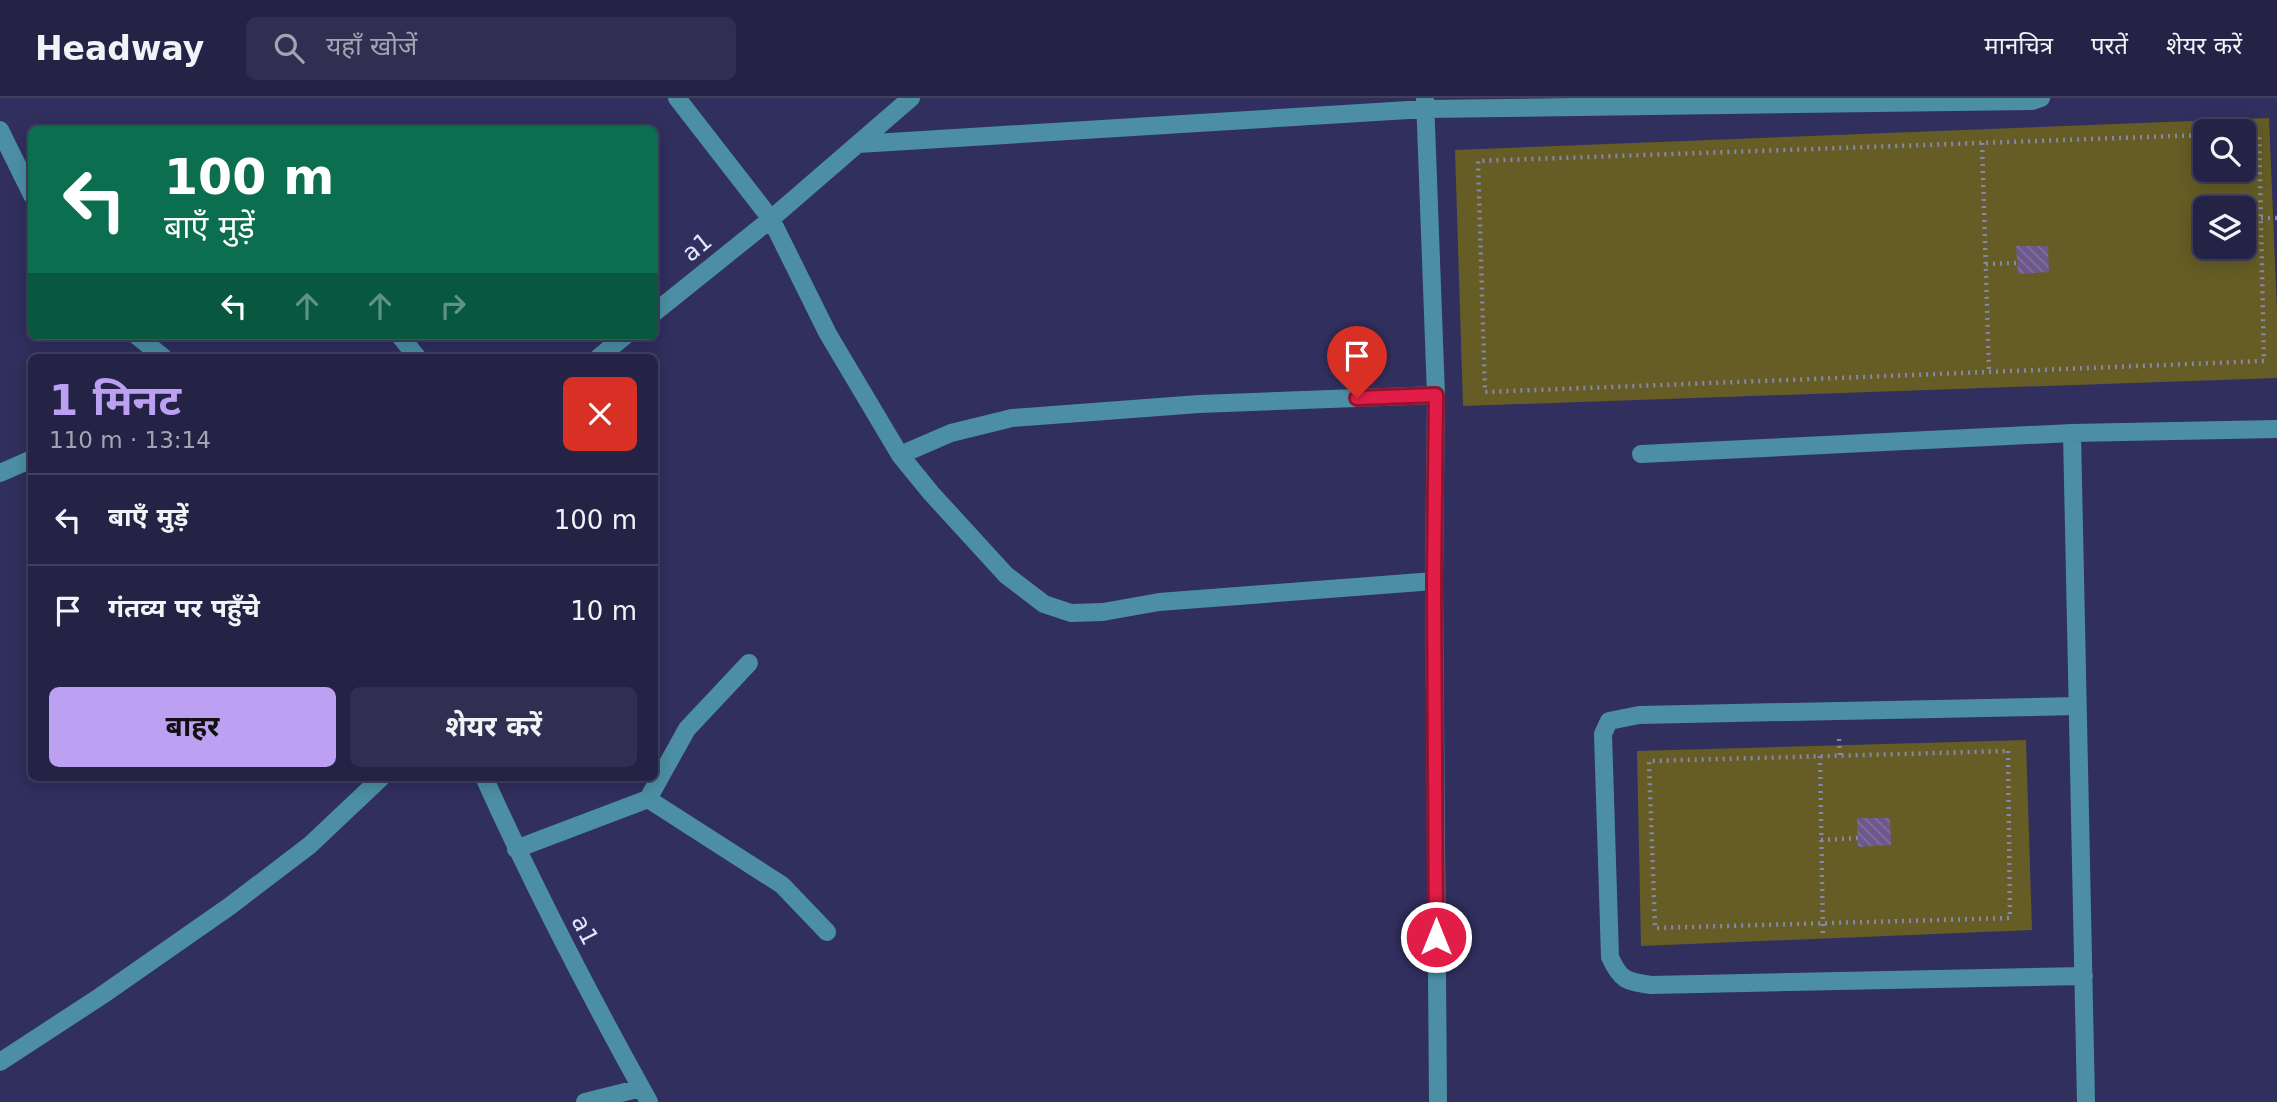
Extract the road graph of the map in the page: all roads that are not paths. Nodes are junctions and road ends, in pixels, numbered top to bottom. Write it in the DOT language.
graph roads {
  1 [pos="677,98"];
  2 [pos="911,98"];
  3 [pos="2041,98"];
  4 [pos="1425,104"];
  5 [pos="0,130"];
  6 [pos="858,144"];
  7 [pos="28,187"];
  8 [pos="771,219"];
  9 [pos="658,310"];
  10 [pos="142,340"];
  11 [pos="403,340"];
  12 [pos="620,340"];
  13 [pos="159,354"];
  14 [pos="415,354"];
  15 [pos="603,354"];
  16 [pos="1436,395"];
  17 [pos="2277,429"];
  18 [pos="2072,433"];
  19 [pos="1641,454"];
  20 [pos="900,455"];
  21 [pos="28,460"];
  22 [pos="0,473"];
  23 [pos="1434,581"];
  24 [pos="749,663"];
  25 [pos="2077,706"];
  26 [pos="378,781"];
  27 [pos="486,781"];
  28 [pos="648,799"];
  29 [pos="516,849"];
  30 [pos="828,932"];
  31 [pos="2084,976"];
  32 [pos="0,1062"];
  33 [pos="645,1095"];
  34 [pos="585,1102"];
  35 [pos="1438,1102"];
  36 [pos="2086,1102"];
  1 -- 8 [label="street"];
  2 -- 6 [label="street, a1"];
  3 -- 4 [label="street"];
  4 -- 6 [label="street"];
  4 -- 16 [label="street"];
  5 -- 7 [label="street"];
  6 -- 8 [label="street, a1"];
  8 -- 9 [label="street, a1"];
  8 -- 20 [label="street"];
  10 -- 13 [label="street"];
  11 -- 14 [label="street"];
  12 -- 15 [label="street"];
  16 -- 20 [label="street"];
  16 -- 23 [label="street"];
  17 -- 18 [label="street"];
  18 -- 19 [label="street"];
  18 -- 25 [label="street"];
  20 -- 23 [label="street"];
  21 -- 22 [label="street"];
  23 -- 35 [label="street"];
  24 -- 28 [label="street"];
  25 -- 31 [label="street"];
  25 -- 31 [label="street"];
  26 -- 32 [label="street"];
  27 -- 29 [label="street, a1"];
  28 -- 29 [label="street"];
  28 -- 30 [label="street"];
  29 -- 33 [label="street, a1"];
  31 -- 36 [label="street"];
  33 -- 34 [label="street"];
}
